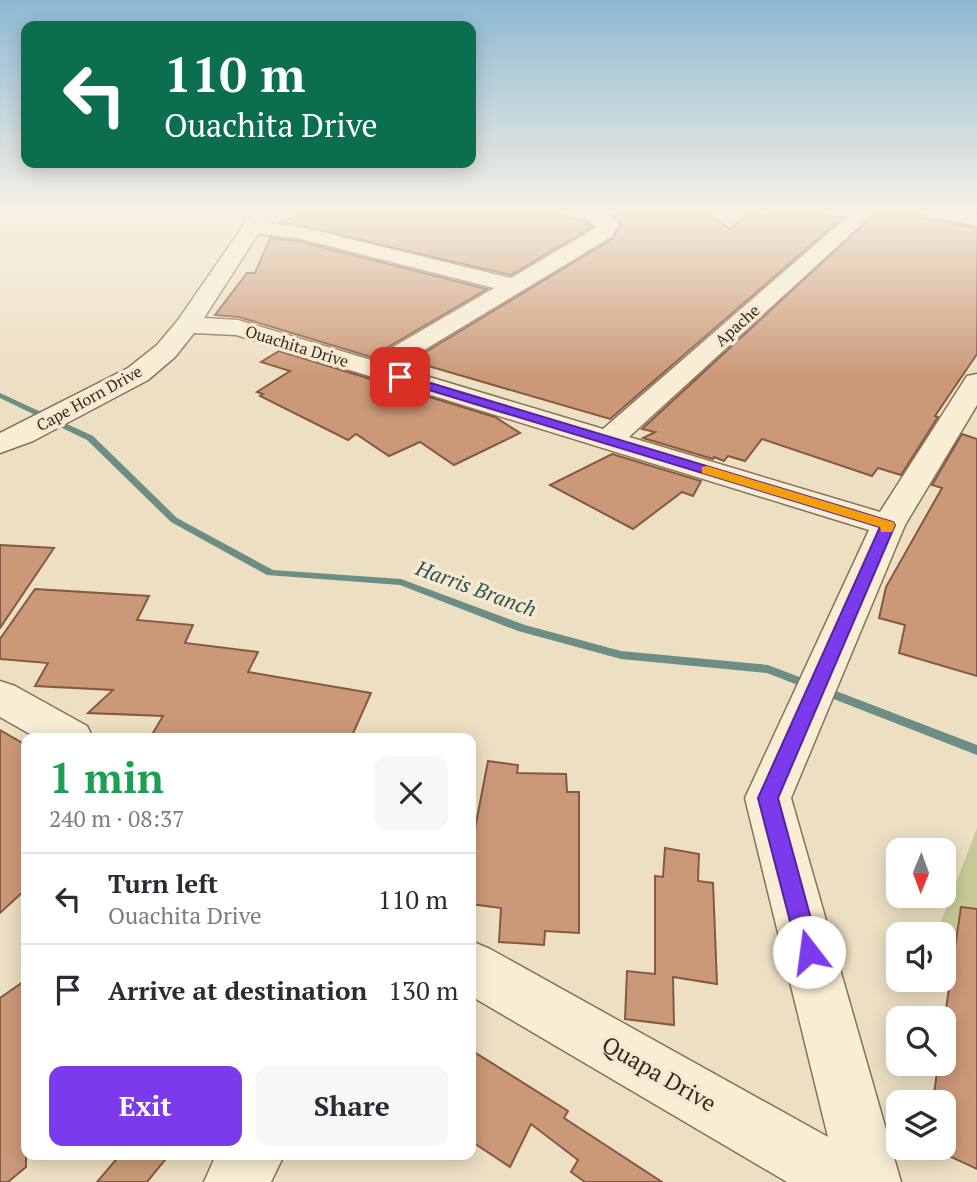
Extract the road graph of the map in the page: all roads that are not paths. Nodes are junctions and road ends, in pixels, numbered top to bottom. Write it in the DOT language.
graph roads {
  1 [pos="227,265"];
  2 [pos="430,265"];
  3 [pos="549,265"];
  4 [pos="805,265"];
  5 [pos="514,286"];
  6 [pos="187,325"];
  7 [pos="374,369"];
  8 [pos="977,382"];
  9 [pos="11,439"];
  10 [pos="608,440"];
  11 [pos="888,525"];
  12 [pos="0,697"];
  13 [pos="63,733"];
  14 [pos="476,970"];
  15 [pos="250,1160"];
  16 [pos="235,1182"];
  17 [pos="847,1182"];
  18 [pos="870,1182"];
  1 -- 6 [label="street, Cape Horn Drive"];
  2 -- 5 [label="street"];
  3 -- 5 [label="street"];
  4 -- 10 [label="street, Apache"];
  5 -- 7 [label="street"];
  6 -- 7 [label="street, Ouachita Drive"];
  6 -- 9 [label="street, Cape Horn Drive"];
  7 -- 10 [label="street, Ouachita Drive"];
  8 -- 11 [label="street"];
  10 -- 11 [label="street, Ouachita Drive"];
  11 -- 18 [label="street"];
  12 -- 13 [label="street"];
  14 -- 17 [label="street, Quapa Drive"];
  15 -- 16 [label="street"];
}
